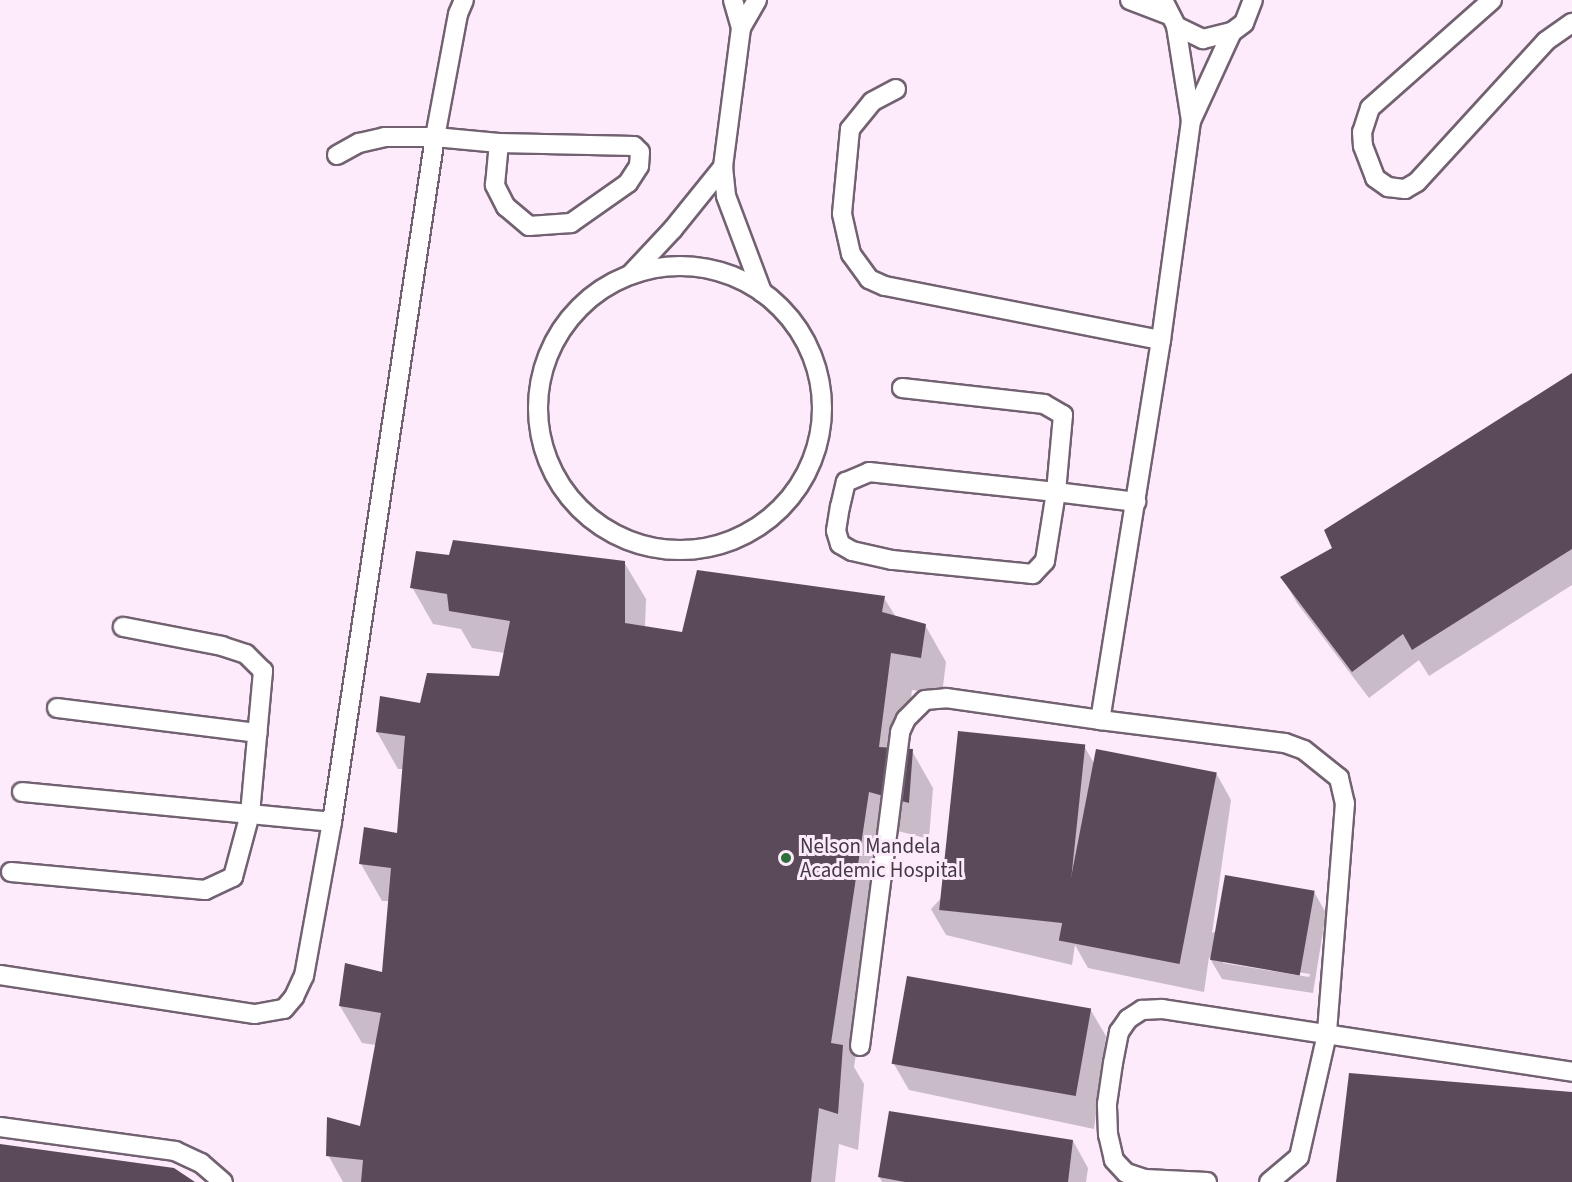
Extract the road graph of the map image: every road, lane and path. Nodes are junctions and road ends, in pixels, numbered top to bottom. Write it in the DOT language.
graph roads {
  1 [pos="464,0"];
  2 [pos="733,0"];
  3 [pos="757,0"];
  4 [pos="1130,0"];
  5 [pos="1253,0"];
  6 [pos="1492,0"];
  7 [pos="1169,13"];
  8 [pos="1572,24"];
  9 [pos="741,28"];
  10 [pos="1232,32"];
  11 [pos="896,89"];
  12 [pos="1191,121"];
  13 [pos="435,137"];
  14 [pos="498,143"];
  15 [pos="337,155"];
  16 [pos="723,167"];
  17 [pos="630,275"];
  18 [pos="762,292"];
  19 [pos="1161,340"];
  20 [pos="902,388"];
  21 [pos="1056,492"];
  22 [pos="1136,502"];
  23 [pos="123,627"];
  24 [pos="57,708"];
  25 [pos="1100,720"];
  26 [pos="257,734"];
  27 [pos="22,792"];
  28 [pos="250,814"];
  29 [pos="332,822"];
  30 [pos="10,872"];
  31 [pos="0,975"];
  32 [pos="1327,1034"];
  33 [pos="860,1046"];
  34 [pos="1572,1072"];
  35 [pos="0,1128"];
  36 [pos="223,1182"];
  37 [pos="1207,1182"];
  38 [pos="1269,1182"];
  1 -- 13 [label="lane"];
  2 -- 9 [label="lane"];
  3 -- 9 [label="lane"];
  4 -- 7 [label="lane"];
  5 -- 10 [label="lane"];
  6 -- 8 [label="lane"];
  7 -- 10 [label="lane"];
  7 -- 12 [label="lane"];
  9 -- 16 [label="lane"];
  10 -- 12 [label="lane"];
  11 -- 19 [label="lane"];
  12 -- 19 [label="lane"];
  13 -- 14 [label="lane"];
  13 -- 15 [label="lane"];
  13 -- 29 [label="lane"];
  14 -- 14 [label="lane"];
  16 -- 17 [label="lane"];
  16 -- 18 [label="lane"];
  17 -- 18 [label="lane"];
  17 -- 18 [label="lane"];
  19 -- 22 [label="lane"];
  20 -- 21 [label="lane"];
  21 -- 21 [label="lane"];
  21 -- 22 [label="lane"];
  22 -- 25 [label="lane"];
  23 -- 26 [label="lane"];
  24 -- 26 [label="lane"];
  25 -- 32 [label="lane"];
  25 -- 33 [label="lane"];
  26 -- 28 [label="lane"];
  27 -- 28 [label="lane"];
  28 -- 29 [label="lane"];
  28 -- 30 [label="lane"];
  29 -- 31 [label="lane"];
  32 -- 34 [label="lane"];
  32 -- 37 [label="lane"];
  32 -- 38 [label="lane"];
  35 -- 36 [label="lane"];
}
